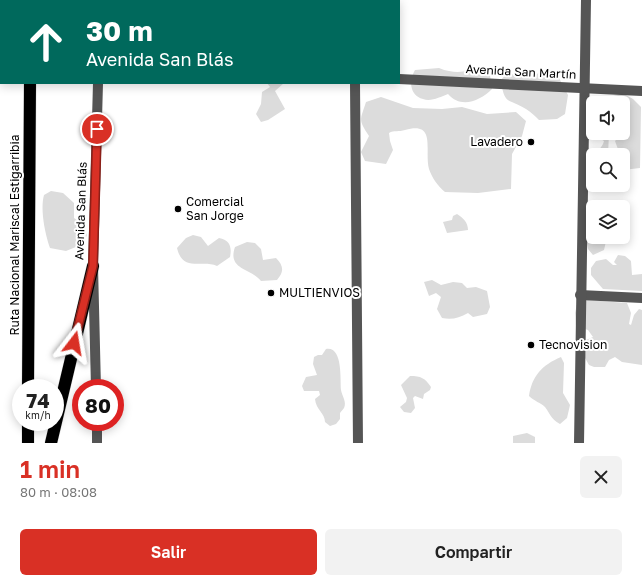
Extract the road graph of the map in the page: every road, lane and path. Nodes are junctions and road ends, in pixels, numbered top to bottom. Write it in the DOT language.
graph roads {
  1 [pos="586,0"];
  2 [pos="400,79"];
  3 [pos="30,84"];
  4 [pos="98,84"];
  5 [pos="355,84"];
  6 [pos="584,88"];
  7 [pos="642,91"];
  8 [pos="93,266"];
  9 [pos="580,295"];
  10 [pos="642,298"];
  11 [pos="28,379"];
  12 [pos="96,379"];
  13 [pos="28,431"];
  14 [pos="97,431"];
  15 [pos="28,443"];
  16 [pos="51,443"];
  17 [pos="97,443"];
  18 [pos="358,443"];
  19 [pos="579,443"];
  1 -- 6 [label="street"];
  2 -- 6 [label="street, Avenida San Martín"];
  3 -- 11 [label="highway, Ruta Nacional Mariscal Estigarribia"];
  4 -- 8 [label="street, Avenida San Blás"];
  5 -- 18 [label="street"];
  6 -- 7 [label="street, Avenida San Martín"];
  6 -- 9 [label="street"];
  8 -- 12 [label="street, Avenida San Blás"];
  8 -- 16 [label="highway"];
  9 -- 10 [label="street"];
  9 -- 19 [label="street"];
  13 -- 15 [label="highway"];
  14 -- 17 [label="street"];
}
